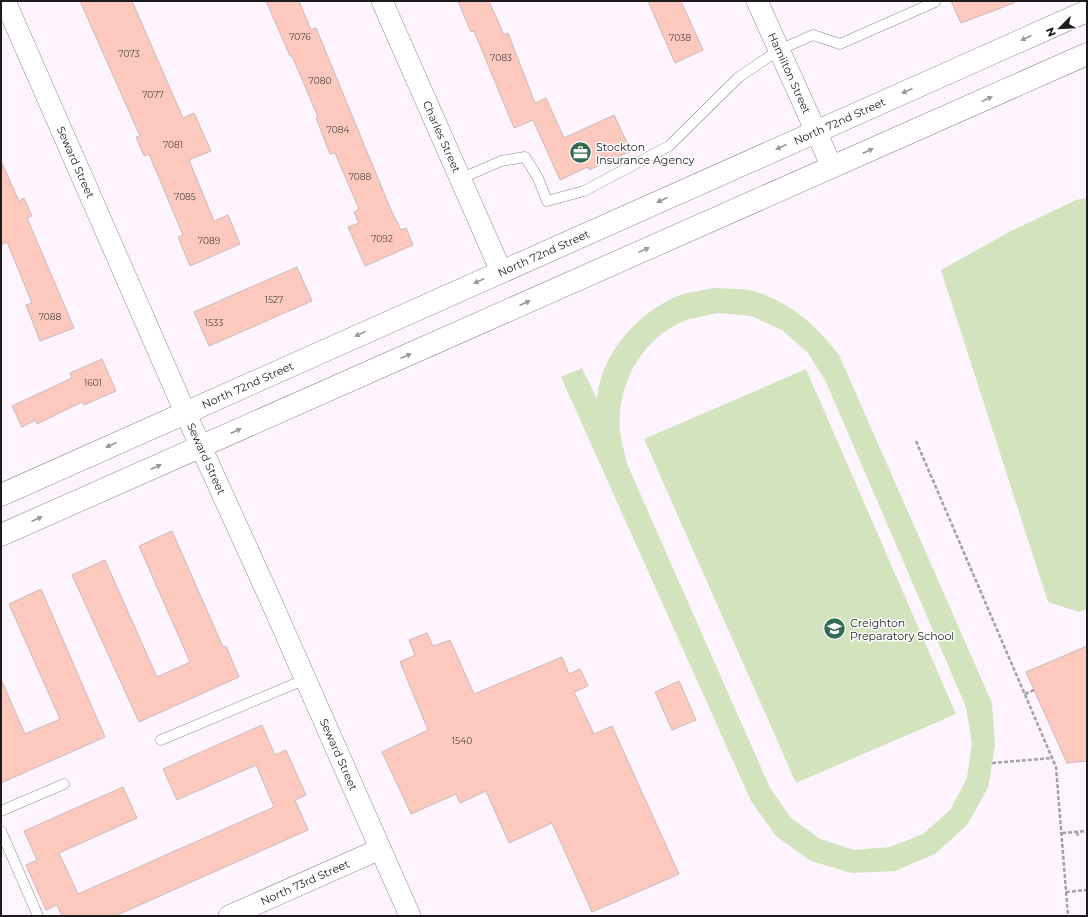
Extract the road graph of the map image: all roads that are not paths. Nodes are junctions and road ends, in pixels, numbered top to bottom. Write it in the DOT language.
graph roads {
  1 [pos="5,1"];
  2 [pos="382,1"];
  3 [pos="757,1"];
  4 [pos="935,2"];
  5 [pos="1087,11"];
  6 [pos="779,50"];
  7 [pos="1087,54"];
  8 [pos="816,131"];
  9 [pos="832,167"];
  10 [pos="460,179"];
  11 [pos="501,271"];
  12 [pos="185,412"];
  13 [pos="201,447"];
  14 [pos="1,495"];
  15 [pos="1,535"];
  16 [pos="306,679"];
  17 [pos="161,740"];
  18 [pos="64,784"];
  19 [pos="1,811"];
  20 [pos="1,831"];
  21 [pos="380,849"];
  22 [pos="38,916"];
  23 [pos="229,916"];
  24 [pos="410,916"];
  1 -- 12 [label="street, Seward Street"];
  2 -- 10 [label="street, Charles Street"];
  3 -- 6 [label="street, Hamilton Street"];
  4 -- 6 [label="lane"];
  5 -- 8 [label="main road, North 72nd Street, one-way"];
  6 -- 8 [label="street, Hamilton Street"];
  6 -- 10 [label="lane"];
  9 -- 7 [label="main road, one-way"];
  8 -- 9 [label="street, Hamilton Street"];
  8 -- 11 [label="main road, North 72nd Street, one-way"];
  13 -- 9 [label="main road, one-way"];
  10 -- 11 [label="street, Charles Street"];
  11 -- 12 [label="main road, North 72nd Street, one-way"];
  12 -- 13 [label="street, Seward Street"];
  12 -- 14 [label="main road, North 72nd Street, one-way"];
  15 -- 13 [label="main road, one-way"];
  13 -- 16 [label="street, Seward Street"];
  16 -- 17 [label="lane"];
  16 -- 21 [label="street, Seward Street"];
  18 -- 19 [label="lane"];
  20 -- 22 [label="lane"];
  21 -- 23 [label="street, North 73rd Street"];
  21 -- 24 [label="street, Seward Street"];
}
